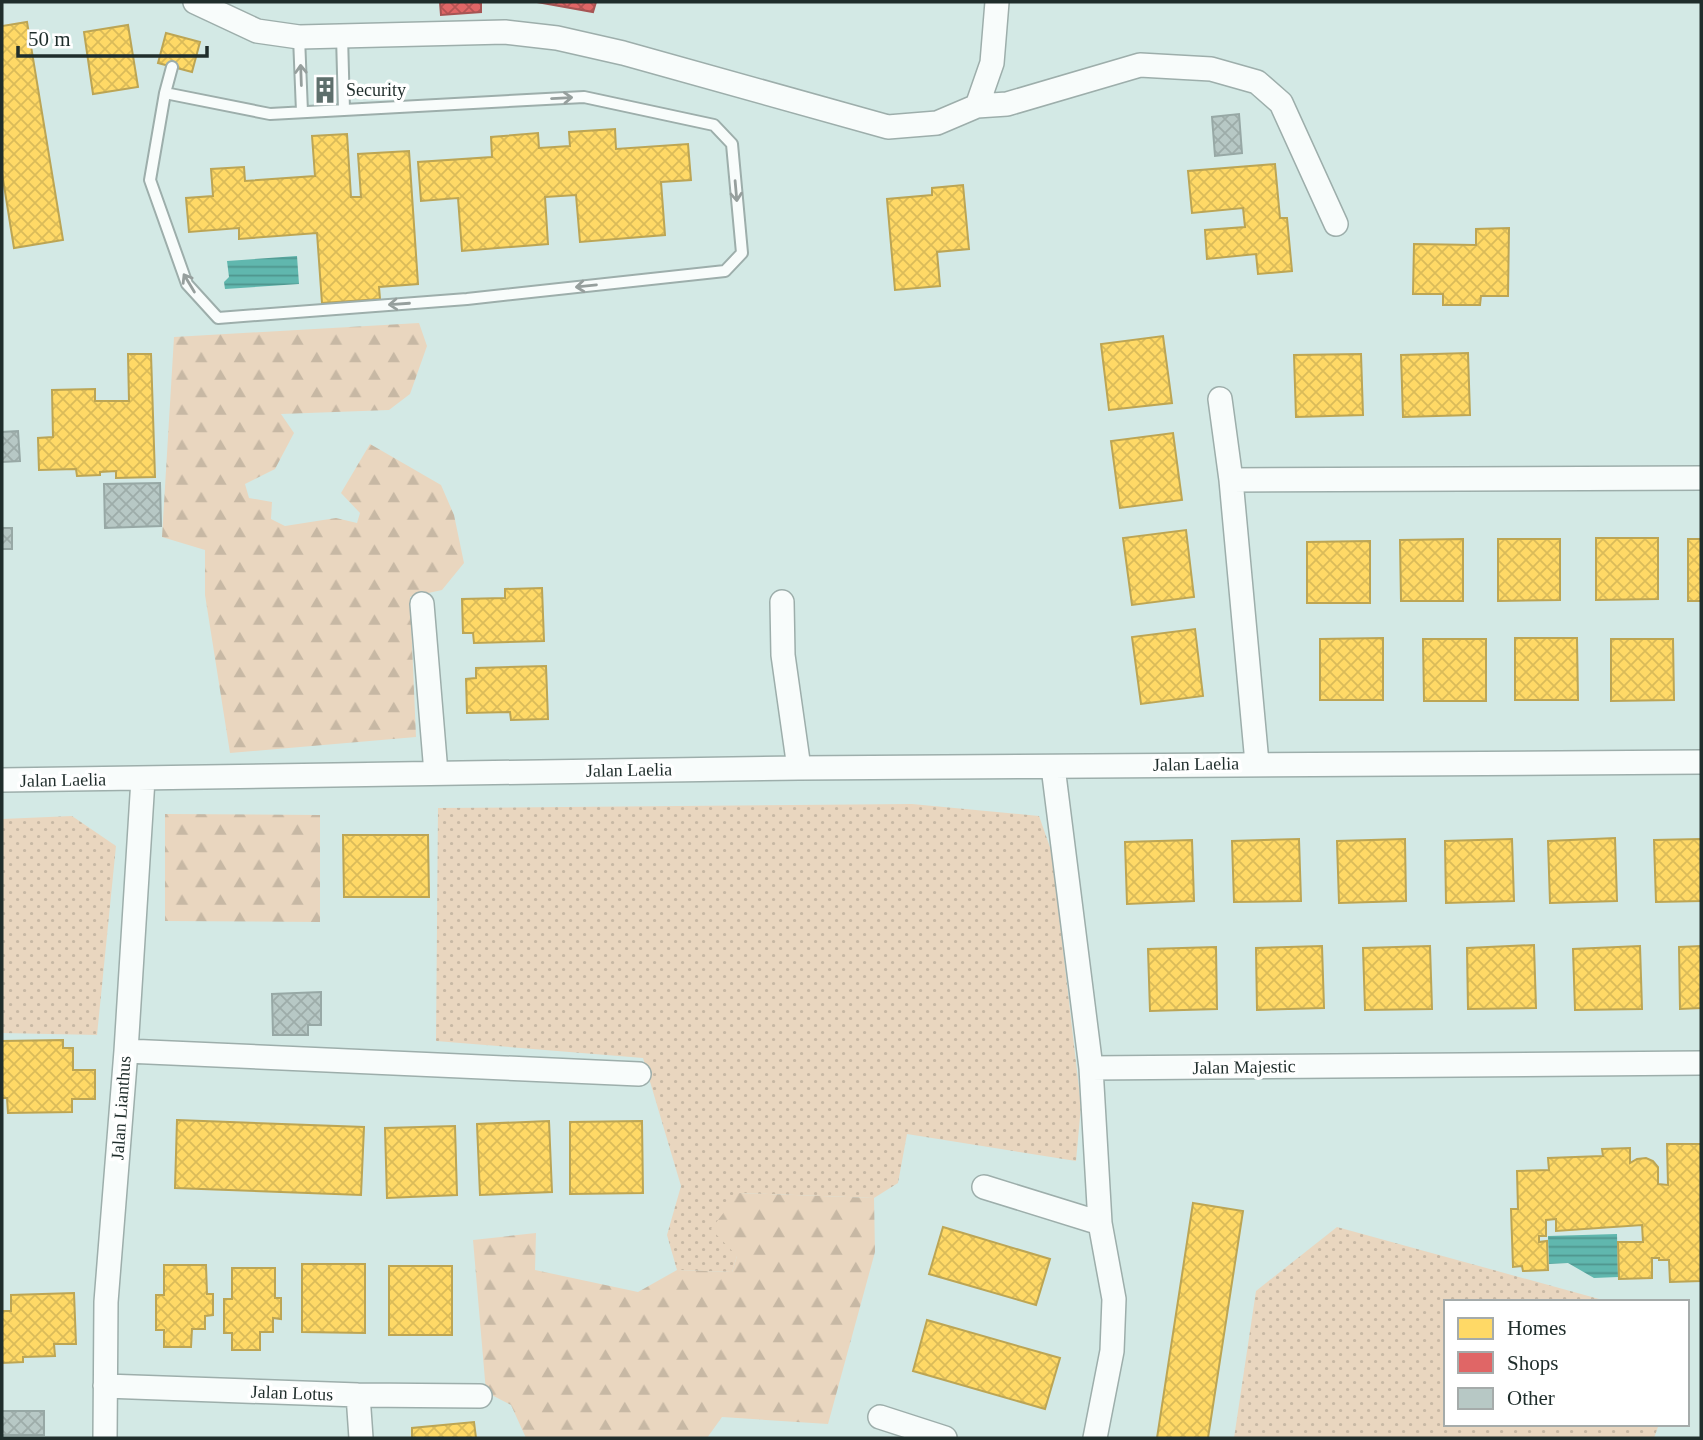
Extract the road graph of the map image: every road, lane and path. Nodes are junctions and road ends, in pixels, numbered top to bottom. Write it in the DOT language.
graph roads {
  1 [pos="195,2"];
  2 [pos="997,2"];
  3 [pos="342,36"];
  4 [pos="299,37"];
  5 [pos="172,67"];
  6 [pos="165,93"];
  7 [pos="977,106"];
  8 [pos="344,110"];
  9 [pos="302,112"];
  10 [pos="1336,224"];
  11 [pos="1220,399"];
  12 [pos="1701,478"];
  13 [pos="1231,480"];
  14 [pos="782,602"];
  15 [pos="422,604"];
  16 [pos="1701,762"];
  17 [pos="1257,763"];
  18 [pos="1054,767"];
  19 [pos="799,768"];
  20 [pos="436,773"];
  21 [pos="143,779"];
  22 [pos="2,780"];
  23 [pos="126,1051"];
  24 [pos="1701,1063"];
  25 [pos="1091,1069"];
  26 [pos="639,1074"];
  27 [pos="984,1187"];
  28 [pos="1100,1223"];
  29 [pos="105,1387"];
  30 [pos="358,1395"];
  31 [pos="480,1396"];
  32 [pos="880,1417"];
  33 [pos="105,1438"];
  34 [pos="361,1438"];
  35 [pos="945,1438"];
  36 [pos="1095,1438"];
  1 -- 4 [label="street"];
  2 -- 7 [label="street"];
  3 -- 4 [label="street"];
  3 -- 7 [label="street"];
  3 -- 8 [label="lane"];
  9 -- 4 [label="lane, one-way"];
  5 -- 6 [label="lane"];
  8 -- 6 [label="lane, one-way"];
  6 -- 9 [label="lane"];
  7 -- 10 [label="street"];
  8 -- 9 [label="lane"];
  11 -- 13 [label="street, Jalan Laelia"];
  12 -- 13 [label="street"];
  13 -- 17 [label="street, Jalan Laelia"];
  14 -- 19 [label="street"];
  15 -- 20 [label="street"];
  16 -- 17 [label="street, Jalan Laelia"];
  17 -- 18 [label="street, Jalan Laelia"];
  18 -- 19 [label="street, Jalan Laelia"];
  18 -- 25 [label="street"];
  19 -- 20 [label="street, Jalan Laelia"];
  20 -- 21 [label="street, Jalan Laelia"];
  21 -- 22 [label="street, Jalan Laelia"];
  21 -- 23 [label="street, Jalan Lianthus"];
  23 -- 26 [label="street"];
  23 -- 29 [label="street, Jalan Lianthus"];
  24 -- 25 [label="street, Jalan Majestic"];
  25 -- 28 [label="street"];
  27 -- 28 [label="street"];
  28 -- 36 [label="street"];
  29 -- 30 [label="street, Jalan Lotus"];
  29 -- 33 [label="street, Jalan Lianthus"];
  30 -- 31 [label="street, Jalan Lotus"];
  30 -- 34 [label="street"];
  32 -- 35 [label="street"];
}
